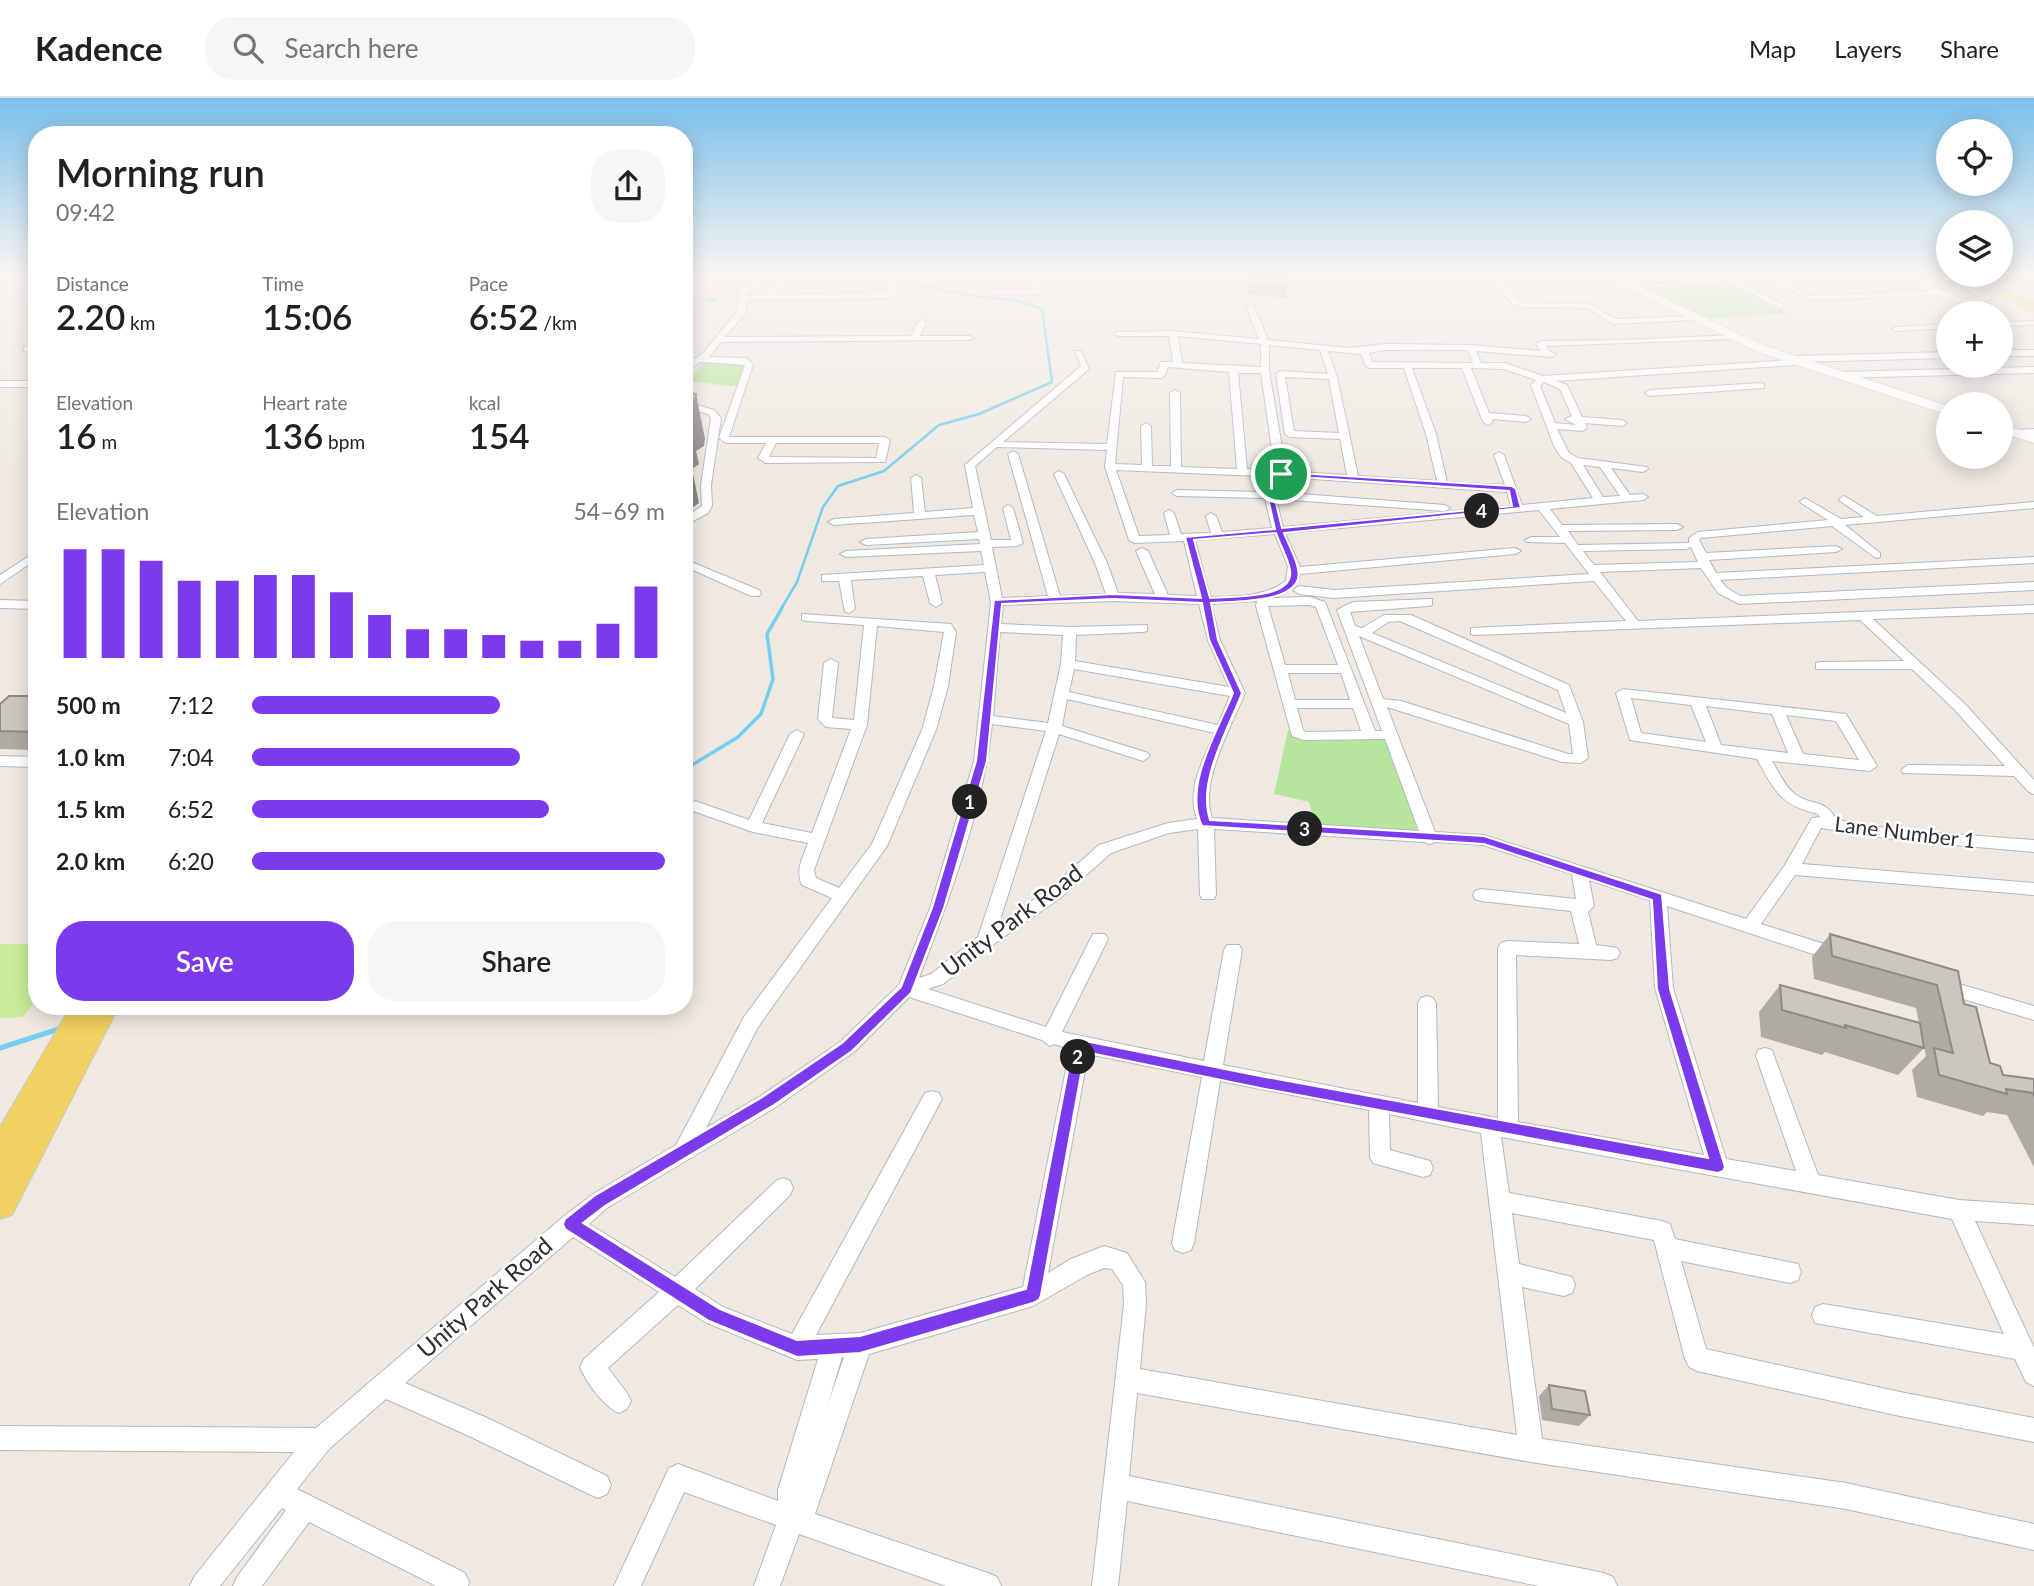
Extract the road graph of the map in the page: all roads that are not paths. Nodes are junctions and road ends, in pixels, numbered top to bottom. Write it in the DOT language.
graph roads {
  1 [pos="717,341"];
  2 [pos="1174,341"];
  3 [pos="1251,341"];
  4 [pos="1651,341"];
  5 [pos="1745,341"];
  6 [pos="1640,342"];
  7 [pos="1265,343"];
  8 [pos="1323,348"];
  9 [pos="1471,348"];
  10 [pos="710,350"];
  11 [pos="758,350"];
  12 [pos="1364,351"];
  13 [pos="1079,353"];
  14 [pos="1546,353"];
  15 [pos="2034,353"];
  16 [pos="1565,354"];
  17 [pos="2013,354"];
  18 [pos="1936,355"];
  19 [pos="700,359"];
  20 [pos="1795,362"];
  21 [pos="693,363"];
  22 [pos="1137,363"];
  23 [pos="1178,365"];
  24 [pos="1407,365"];
  25 [pos="1466,366"];
  26 [pos="1478,366"];
  27 [pos="1233,370"];
  28 [pos="1265,370"];
  29 [pos="1678,370"];
  30 [pos="2034,370"];
  31 [pos="1145,375"];
  32 [pos="1837,375"];
  33 [pos="1334,377"];
  34 [pos="1542,379"];
  35 [pos="0,382"];
  36 [pos="28,382"];
  37 [pos="1118,383"];
  38 [pos="1164,386"];
  39 [pos="1761,386"];
  40 [pos="1705,389"];
  41 [pos="1175,393"];
  42 [pos="1650,393"];
  43 [pos="1558,406"];
  44 [pos="693,407"];
  45 [pos="1936,407"];
  46 [pos="1526,419"];
  47 [pos="1580,420"];
  48 [pos="1549,422"];
  49 [pos="1622,423"];
  50 [pos="1146,426"];
  51 [pos="2015,432"];
  52 [pos="2034,432"];
  53 [pos="1345,436"];
  54 [pos="2034,439"];
  55 [pos="772,441"];
  56 [pos="992,445"];
  57 [pos="1112,447"];
  58 [pos="1013,454"];
  59 [pos="1499,455"];
  60 [pos="1575,461"];
  61 [pos="1604,465"];
  62 [pos="1110,467"];
  63 [pos="1147,468"];
  64 [pos="1176,469"];
  65 [pos="1643,469"];
  66 [pos="1242,472"];
  67 [pos="1264,473"];
  68 [pos="1059,474"];
  69 [pos="1281,474"];
  70 [pos="916,478"];
  71 [pos="1353,478"];
  72 [pos="1443,485"];
  73 [pos="1512,489"];
  74 [pos="1177,493"];
  75 [pos="1270,495"];
  76 [pos="1643,497"];
  77 [pos="1627,498"];
  78 [pos="1844,499"];
  79 [pos="1600,501"];
  80 [pos="1805,501"];
  81 [pos="2034,505"];
  82 [pos="1542,506"];
  83 [pos="1009,508"];
  84 [pos="1517,508"];
  85 [pos="979,511"];
  86 [pos="1486,511"];
  87 [pos="1169,513"];
  88 [pos="920,515"];
  89 [pos="1211,516"];
  90 [pos="693,518"];
  91 [pos="1876,520"];
  92 [pos="834,522"];
  93 [pos="1838,524"];
  94 [pos="1677,527"];
  95 [pos="1559,528"];
  96 [pos="1279,531"];
  97 [pos="1218,536"];
  98 [pos="1183,538"];
  99 [pos="1531,540"];
  100 [pos="866,542"];
  101 [pos="1572,544"];
  102 [pos="1686,546"];
  103 [pos="1836,549"];
  104 [pos="987,551"];
  105 [pos="1142,551"];
  106 [pos="1515,551"];
  107 [pos="846,554"];
  108 [pos="1876,555"];
  109 [pos="28,560"];
  110 [pos="2034,560"];
  111 [pos="1701,561"];
  112 [pos="693,566"];
  113 [pos="928,571"];
  114 [pos="1295,571"];
  115 [pos="1594,573"];
  116 [pos="835,574"];
  117 [pos="1711,577"];
  118 [pos="0,580"];
  119 [pos="2034,586"];
  120 [pos="1286,589"];
  121 [pos="755,593"];
  122 [pos="1113,597"];
  123 [pos="1163,598"];
  124 [pos="1055,599"];
  125 [pos="1206,601"];
  126 [pos="998,602"];
  127 [pos="1428,602"];
  128 [pos="936,603"];
  129 [pos="28,605"];
  130 [pos="3,606"];
  131 [pos="849,609"];
  132 [pos="2034,609"];
  133 [pos="1863,616"];
  134 [pos="806,617"];
  135 [pos="871,621"];
  136 [pos="1635,625"];
  137 [pos="997,628"];
  138 [pos="1143,628"];
  139 [pos="1349,628"];
  140 [pos="1070,631"];
  141 [pos="1475,631"];
  142 [pos="1364,633"];
  143 [pos="831,663"];
  144 [pos="1068,664"];
  145 [pos="1915,665"];
  146 [pos="1821,666"];
  147 [pos="1279,669"];
  148 [pos="1346,669"];
  149 [pos="1238,693"];
  150 [pos="1061,694"];
  151 [pos="1377,702"];
  152 [pos="1697,702"];
  153 [pos="1289,704"];
  154 [pos="1358,704"];
  155 [pos="1777,710"];
  156 [pos="986,719"];
  157 [pos="1576,722"];
  158 [pos="860,725"];
  159 [pos="1054,728"];
  160 [pos="1221,730"];
  161 [pos="797,734"];
  162 [pos="1390,735"];
  163 [pos="1369,736"];
  164 [pos="1715,748"];
  165 [pos="1762,755"];
  166 [pos="1143,756"];
  167 [pos="1797,758"];
  168 [pos="0,761"];
  169 [pos="28,762"];
  170 [pos="1908,770"];
  171 [pos="2018,771"];
  172 [pos="2034,789"];
  173 [pos="695,806"];
  174 [pos="1206,823"];
  175 [pos="1832,824"];
  176 [pos="753,827"];
  177 [pos="817,839"];
  178 [pos="1430,839"];
  179 [pos="2033,848"];
  180 [pos="1791,869"];
  181 [pos="1579,871"];
  182 [pos="2034,888"];
  183 [pos="1208,895"];
  184 [pos="1481,895"];
  185 [pos="844,897"];
  186 [pos="1658,897"];
  187 [pos="1578,905"];
  188 [pos="1749,927"];
  189 [pos="1099,939"];
  190 [pos="985,942"];
  191 [pos="1233,950"];
  192 [pos="1589,951"];
  193 [pos="1611,953"];
  194 [pos="1860,962"];
  195 [pos="1923,981"];
  196 [pos="906,989"];
  197 [pos="1427,1003"];
  198 [pos="2029,1012"];
  199 [pos="81,1015"];
  200 [pos="100,1015"];
  201 [pos="2034,1029"];
  202 [pos="1050,1038"];
  203 [pos="1080,1045"];
  204 [pos="1765,1056"];
  205 [pos="1212,1072"];
  206 [pos="932,1099"];
  207 [pos="1379,1105"];
  208 [pos="1428,1114"];
  209 [pos="1499,1127"];
  210 [pos="684,1151"];
  211 [pos="0,1156"];
  212 [pos="1718,1167"];
  213 [pos="1423,1168"];
  214 [pos="1810,1183"];
  215 [pos="783,1188"];
  216 [pos="1499,1201"];
  217 [pos="0,1204"];
  218 [pos="1959,1210"];
  219 [pos="2034,1215"];
  220 [pos="571,1224"];
  221 [pos="1183,1243"];
  222 [pos="1667,1248"];
  223 [pos="1790,1272"];
  224 [pos="1508,1273"];
  225 [pos="1564,1284"];
  226 [pos="677,1291"];
  227 [pos="1033,1295"];
  228 [pos="1824,1315"];
  229 [pos="860,1345"];
  230 [pos="834,1347"];
  231 [pos="797,1348"];
  232 [pos="2022,1349"];
  233 [pos="2034,1374"];
  234 [pos="1127,1379"];
  235 [pos="383,1386"];
  236 [pos="620,1401"];
  237 [pos="830,1401"];
  238 [pos="2034,1430"];
  239 [pos="0,1437"];
  240 [pos="320,1440"];
  241 [pos="1531,1450"];
  242 [pos="598,1485"];
  243 [pos="1116,1486"];
  244 [pos="278,1493"];
  245 [pos="305,1506"];
  246 [pos="791,1518"];
  247 [pos="2034,1537"];
  248 [pos="456,1582"];
  249 [pos="203,1586"];
  250 [pos="246,1586"];
  251 [pos="627,1586"];
  252 [pos="766,1586"];
  253 [pos="988,1586"];
  254 [pos="1105,1586"];
  255 [pos="1604,1586"];
  1 -- 10 [label="street"];
  2 -- 23 [label="street"];
  3 -- 7 [label="street"];
  4 -- 6 [label="street"];
  5 -- 20 [label="street"];
  6 -- 14 [label="street"];
  7 -- 8 [label="street"];
  7 -- 28 [label="street"];
  8 -- 12 [label="street"];
  8 -- 33 [label="street"];
  9 -- 12 [label="street"];
  9 -- 14 [label="street"];
  9 -- 26 [label="street"];
  10 -- 11 [label="street"];
  10 -- 19 [label="street"];
  12 -- 24 [label="street"];
  13 -- 56 [label="street"];
  14 -- 16 [label="street"];
  15 -- 17 [label="street"];
  18 -- 20 [label="street"];
  19 -- 21 [label="street"];
  19 -- 55 [label="street"];
  20 -- 29 [label="street"];
  20 -- 32 [label="street"];
  22 -- 31 [label="street"];
  23 -- 27 [label="street"];
  23 -- 31 [label="street"];
  24 -- 25 [label="street"];
  24 -- 72 [label="street"];
  25 -- 26 [label="street"];
  25 -- 46 [label="street"];
  26 -- 34 [label="street"];
  27 -- 28 [label="street"];
  27 -- 66 [label="street"];
  28 -- 69 [label="street"];
  29 -- 34 [label="street"];
  29 -- 40 [label="street"];
  30 -- 32 [label="street"];
  31 -- 37 [label="street"];
  32 -- 45 [label="street"];
  33 -- 53 [label="street"];
  33 -- 53 [label="street"];
  34 -- 43 [label="street"];
  34 -- 43 [label="street"];
  35 -- 36 [label="street"];
  37 -- 38 [label="street"];
  37 -- 57 [label="street"];
  39 -- 40 [label="street"];
  40 -- 42 [label="street"];
  41 -- 64 [label="street"];
  43 -- 47 [label="street"];
  43 -- 48 [label="street"];
  44 -- 90 [label="street"];
  47 -- 48 [label="street"];
  47 -- 49 [label="street"];
  48 -- 60 [label="street"];
  50 -- 63 [label="street"];
  51 -- 52 [label="street"];
  51 -- 54 [label="street"];
  53 -- 71 [label="street"];
  55 -- 55 [label="street"];
  56 -- 57 [label="street"];
  56 -- 85 [label="street"];
  57 -- 62 [label="street"];
  58 -- 124 [label="street"];
  59 -- 73 [label="street"];
  60 -- 61 [label="street"];
  60 -- 79 [label="street"];
  61 -- 65 [label="street"];
  61 -- 77 [label="street"];
  62 -- 63 [label="street"];
  62 -- 98 [label="street"];
  63 -- 64 [label="street"];
  64 -- 66 [label="street"];
  66 -- 67 [label="street"];
  67 -- 69 [label="street"];
  67 -- 75 [label="street"];
  68 -- 122 [label="street"];
  69 -- 71 [label="street"];
  70 -- 88 [label="street"];
  71 -- 72 [label="street"];
  72 -- 73 [label="street"];
  73 -- 84 [label="street"];
  74 -- 75 [label="street"];
  75 -- 86 [label="street"];
  75 -- 96 [label="street"];
  76 -- 77 [label="street"];
  77 -- 79 [label="street"];
  78 -- 91 [label="street"];
  79 -- 82 [label="street"];
  80 -- 93 [label="street"];
  81 -- 91 [label="street"];
  82 -- 84 [label="street"];
  82 -- 95 [label="street"];
  83 -- 104 [label="street"];
  84 -- 86 [label="street"];
  85 -- 88 [label="street"];
  85 -- 104 [label="street"];
  86 -- 96 [label="street"];
  87 -- 98 [label="street"];
  88 -- 92 [label="street"];
  89 -- 97 [label="street"];
  91 -- 93 [label="street"];
  93 -- 108 [label="street"];
  93 -- 111 [label="street"];
  94 -- 95 [label="street"];
  95 -- 101 [label="street"];
  96 -- 97 [label="street"];
  96 -- 114 [label="street"];
  97 -- 98 [label="street"];
  98 -- 125 [label="street"];
  99 -- 101 [label="street"];
  100 -- 104 [label="street"];
  101 -- 102 [label="street"];
  101 -- 115 [label="street"];
  103 -- 111 [label="street"];
  104 -- 107 [label="street"];
  104 -- 113 [label="street"];
  104 -- 116 [label="street"];
  104 -- 126 [label="street"];
  105 -- 123 [label="street"];
  106 -- 114 [label="street"];
  109 -- 118 [label="street"];
  110 -- 117 [label="street"];
  111 -- 115 [label="street"];
  111 -- 117 [label="street"];
  112 -- 121 [label="street"];
  113 -- 116 [label="street"];
  113 -- 128 [label="street"];
  114 -- 120 [label="street"];
  115 -- 120 [label="street"];
  115 -- 136 [label="street"];
  116 -- 131 [label="street"];
  117 -- 119 [label="street"];
  120 -- 125 [label="street"];
  122 -- 123 [label="street"];
  122 -- 124 [label="street"];
  123 -- 125 [label="street"];
  124 -- 126 [label="street"];
  125 -- 149 [label="street"];
  126 -- 137 [label="street"];
  127 -- 139 [label="street"];
  129 -- 130 [label="street"];
  132 -- 133 [label="street"];
  133 -- 136 [label="street"];
  133 -- 145 [label="street"];
  134 -- 135 [label="street"];
  135 -- 158 [label="street"];
  135 -- 185 [label="street"];
  136 -- 141 [label="street"];
  137 -- 140 [label="street"];
  137 -- 156 [label="street"];
  138 -- 140 [label="street"];
  139 -- 142 [label="street"];
  139 -- 151 [label="street"];
  140 -- 144 [label="street"];
  142 -- 157 [label="street"];
  142 -- 157 [label="street"];
  143 -- 158 [label="street"];
  144 -- 149 [label="street"];
  144 -- 150 [label="street"];
  145 -- 146 [label="street"];
  145 -- 171 [label="street"];
  147 -- 148 [label="street"];
  147 -- 148 [label="street"];
  147 -- 153 [label="street"];
  148 -- 154 [label="street"];
  149 -- 160 [label="street"];
  150 -- 159 [label="street"];
  150 -- 160 [label="street"];
  151 -- 157 [label="street"];
  151 -- 162 [label="street"];
  152 -- 155 [label="street"];
  152 -- 164 [label="street"];
  152 -- 164 [label="street"];
  153 -- 154 [label="street"];
  153 -- 163 [label="street"];
  154 -- 163 [label="street"];
  155 -- 167 [label="street"];
  155 -- 167 [label="street"];
  156 -- 159 [label="street"];
  156 -- 196 [label="street"];
  158 -- 177 [label="street"];
  159 -- 166 [label="street"];
  159 -- 190 [label="street"];
  160 -- 174 [label="street"];
  161 -- 176 [label="street"];
  162 -- 163 [label="street"];
  162 -- 178 [label="street"];
  164 -- 165 [label="street"];
  165 -- 167 [label="street"];
  165 -- 175 [label="street"];
  168 -- 169 [label="street"];
  170 -- 171 [label="street"];
  171 -- 172 [label="street"];
  173 -- 176 [label="street"];
  174 -- 178 [label="street, Unity Park Road"];
  174 -- 183 [label="street"];
  174 -- 190 [label="street, Unity Park Road"];
  175 -- 179 [label="street, Lane Number 1"];
  175 -- 180 [label="street, Lane Number 1"];
  176 -- 177 [label="street"];
  177 -- 185 [label="street"];
  178 -- 181 [label="street, Unity Park Road"];
  180 -- 182 [label="street"];
  180 -- 188 [label="street, Lane Number 1"];
  181 -- 186 [label="street, Unity Park Road"];
  181 -- 187 [label="street"];
  184 -- 187 [label="street"];
  185 -- 210 [label="street"];
  186 -- 188 [label="street, Unity Park Road"];
  186 -- 212 [label="street"];
  187 -- 192 [label="street"];
  188 -- 194 [label="street, Unity Park Road"];
  189 -- 202 [label="street"];
  190 -- 196 [label="street, Unity Park Road"];
  191 -- 205 [label="street"];
  192 -- 193 [label="street"];
  192 -- 209 [label="street"];
  195 -- 198 [label="street"];
  196 -- 202 [label="street"];
  196 -- 210 [label="street, Unity Park Road"];
  197 -- 208 [label="street"];
  198 -- 201 [label="street"];
  199 -- 211 [label="main road"];
  200 -- 217 [label="main road"];
  202 -- 203 [label="street"];
  203 -- 205 [label="street"];
  203 -- 227 [label="street"];
  204 -- 214 [label="street"];
  205 -- 207 [label="street"];
  205 -- 221 [label="street"];
  206 -- 231 [label="street"];
  207 -- 208 [label="street"];
  207 -- 213 [label="street"];
  208 -- 209 [label="street"];
  209 -- 212 [label="street"];
  209 -- 216 [label="street"];
  210 -- 220 [label="street, Unity Park Road"];
  212 -- 214 [label="street"];
  214 -- 218 [label="street"];
  215 -- 226 [label="street"];
  216 -- 222 [label="street"];
  216 -- 224 [label="street"];
  218 -- 219 [label="street"];
  218 -- 232 [label="street"];
  220 -- 226 [label="street"];
  220 -- 235 [label="street, Unity Park Road"];
  222 -- 223 [label="street"];
  222 -- 238 [label="street"];
  224 -- 225 [label="street"];
  224 -- 241 [label="street"];
  226 -- 231 [label="street"];
  226 -- 236 [label="street"];
  227 -- 229 [label="street"];
  227 -- 234 [label="street"];
  228 -- 232 [label="street"];
  229 -- 230 [label="street"];
  229 -- 237 [label="street"];
  230 -- 231 [label="street"];
  230 -- 237 [label="street"];
  232 -- 233 [label="street"];
  234 -- 241 [label="street"];
  234 -- 243 [label="street"];
  235 -- 240 [label="street, Unity Park Road"];
  235 -- 242 [label="street"];
  237 -- 246 [label="street"];
  239 -- 240 [label="street"];
  240 -- 244 [label="street, Unity Park Road"];
  241 -- 247 [label="street"];
  243 -- 254 [label="street"];
  243 -- 255 [label="street"];
  244 -- 245 [label="street"];
  244 -- 249 [label="street, Unity Park Road"];
  245 -- 248 [label="street"];
  245 -- 250 [label="street"];
  246 -- 251 [label="street"];
  246 -- 252 [label="street"];
  246 -- 253 [label="street"];
}
